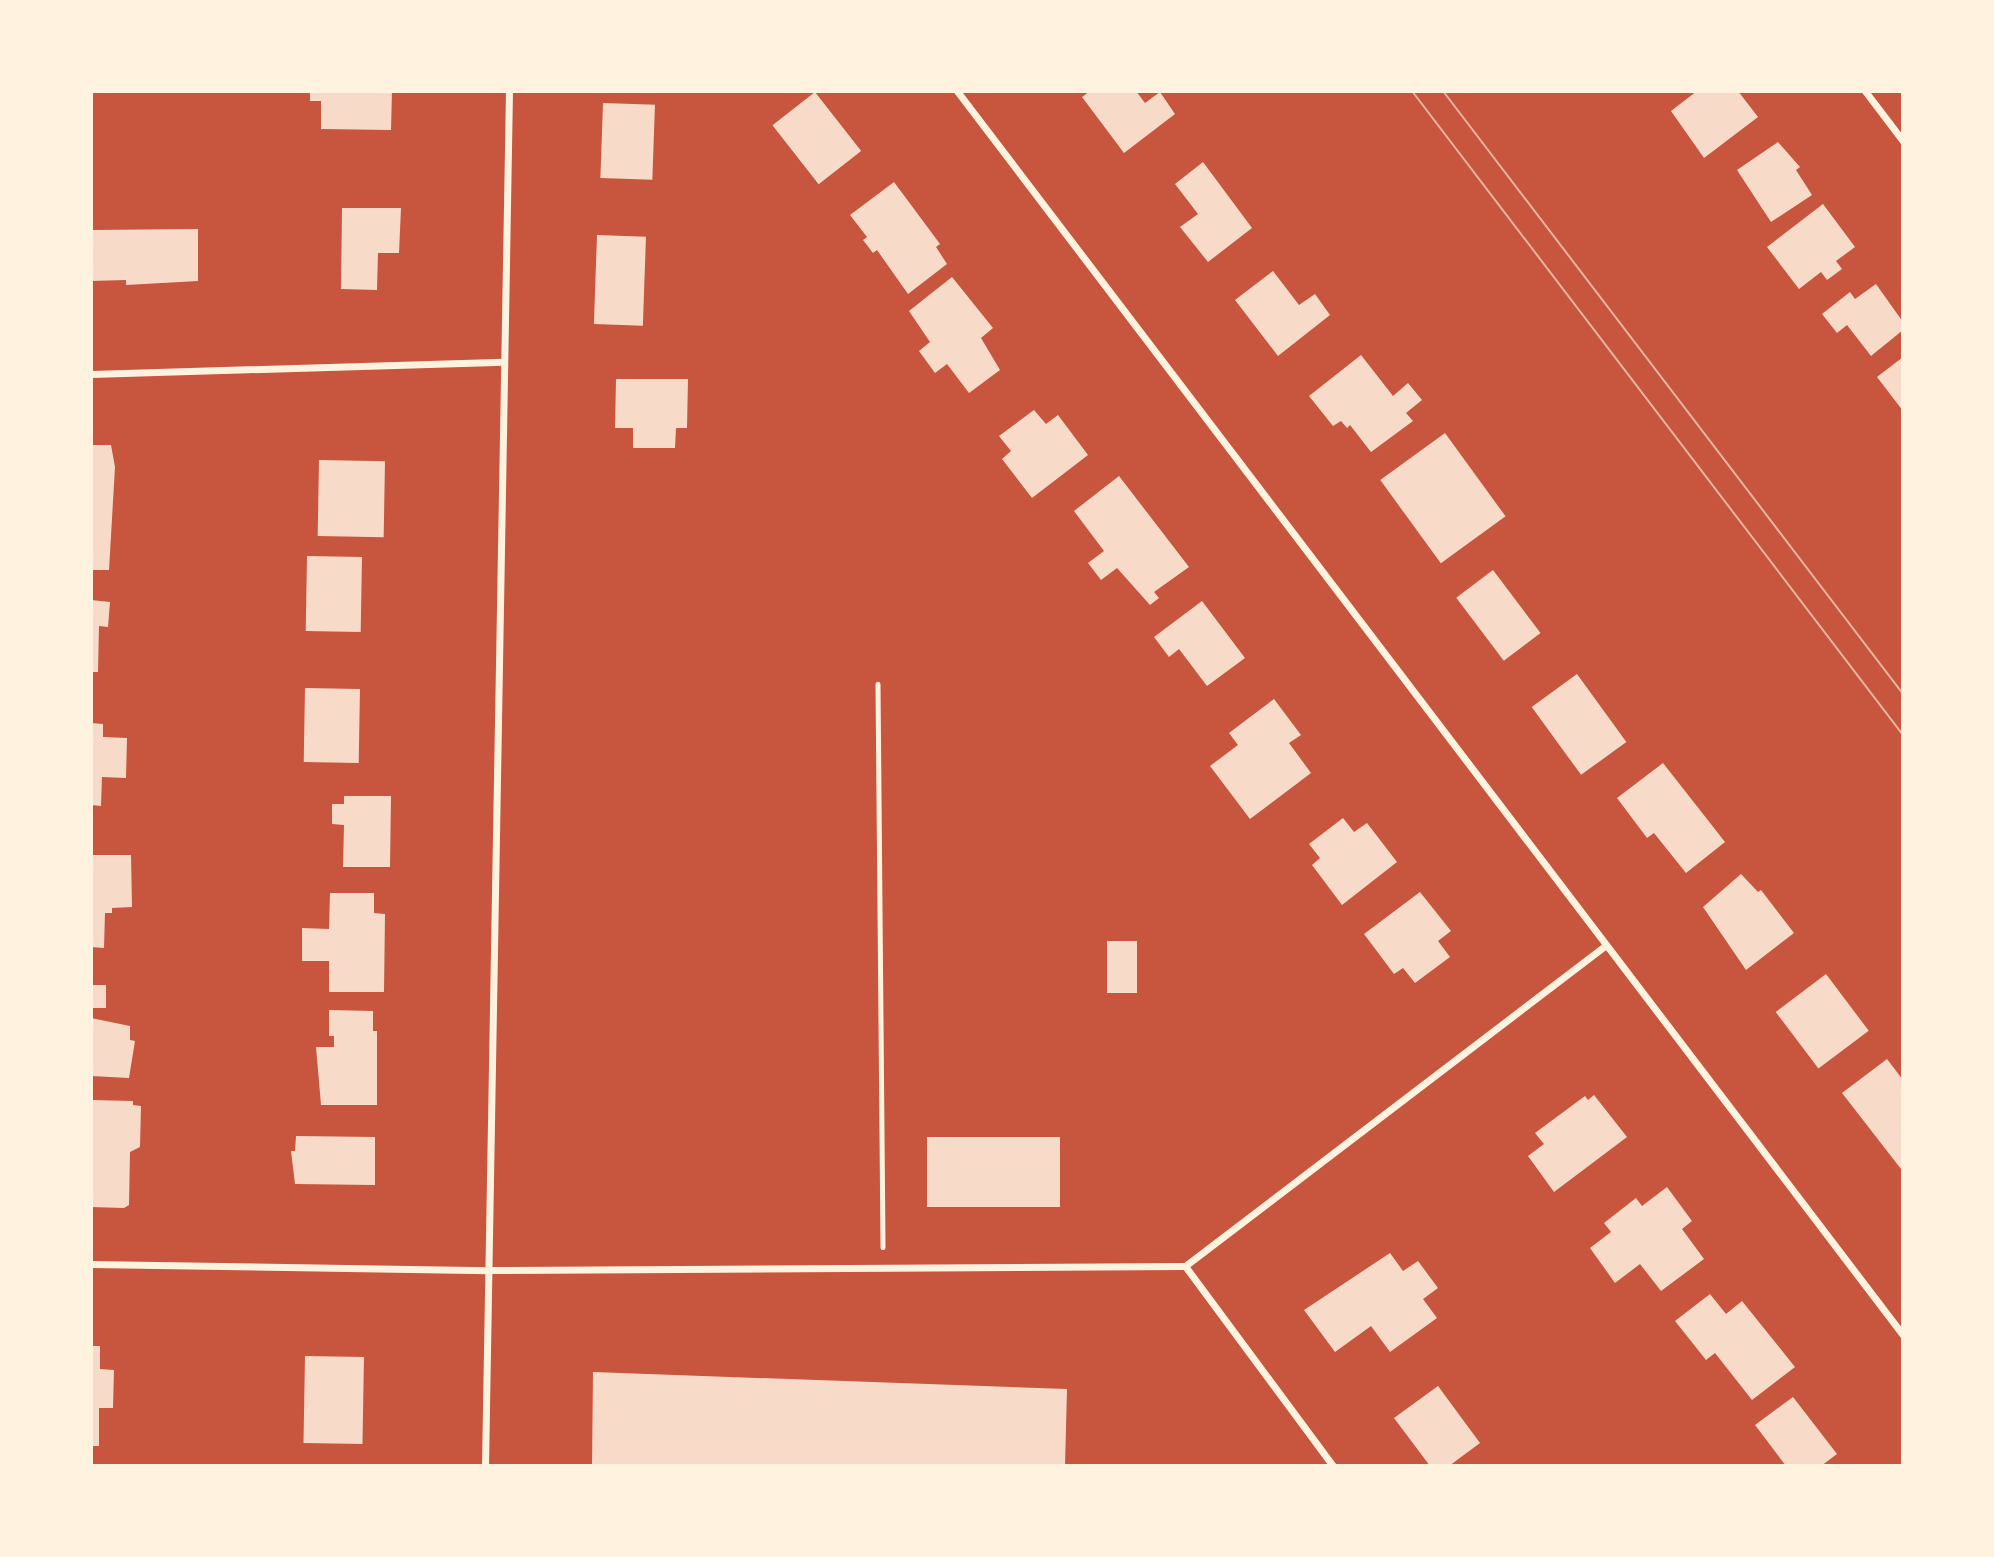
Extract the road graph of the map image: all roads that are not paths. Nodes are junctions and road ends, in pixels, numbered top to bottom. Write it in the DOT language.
graph roads {
  1 [pos="509,91"];
  2 [pos="957,91"];
  3 [pos="1866,91"];
  4 [pos="1903,141"];
  5 [pos="504,362"];
  6 [pos="91,374"];
  7 [pos="1606,945"];
  8 [pos="91,1264"];
  9 [pos="1185,1266"];
  10 [pos="488,1269"];
  11 [pos="1903,1335"];
  12 [pos="485,1466"];
  13 [pos="1333,1466"];
  1 -- 5 [label="street"];
  2 -- 7 [label="street"];
  3 -- 4 [label="street"];
  5 -- 6 [label="street"];
  5 -- 10 [label="street"];
  7 -- 9 [label="street"];
  7 -- 11 [label="street"];
  8 -- 10 [label="street"];
  9 -- 10 [label="street"];
  9 -- 13 [label="street"];
  10 -- 12 [label="street"];
}
